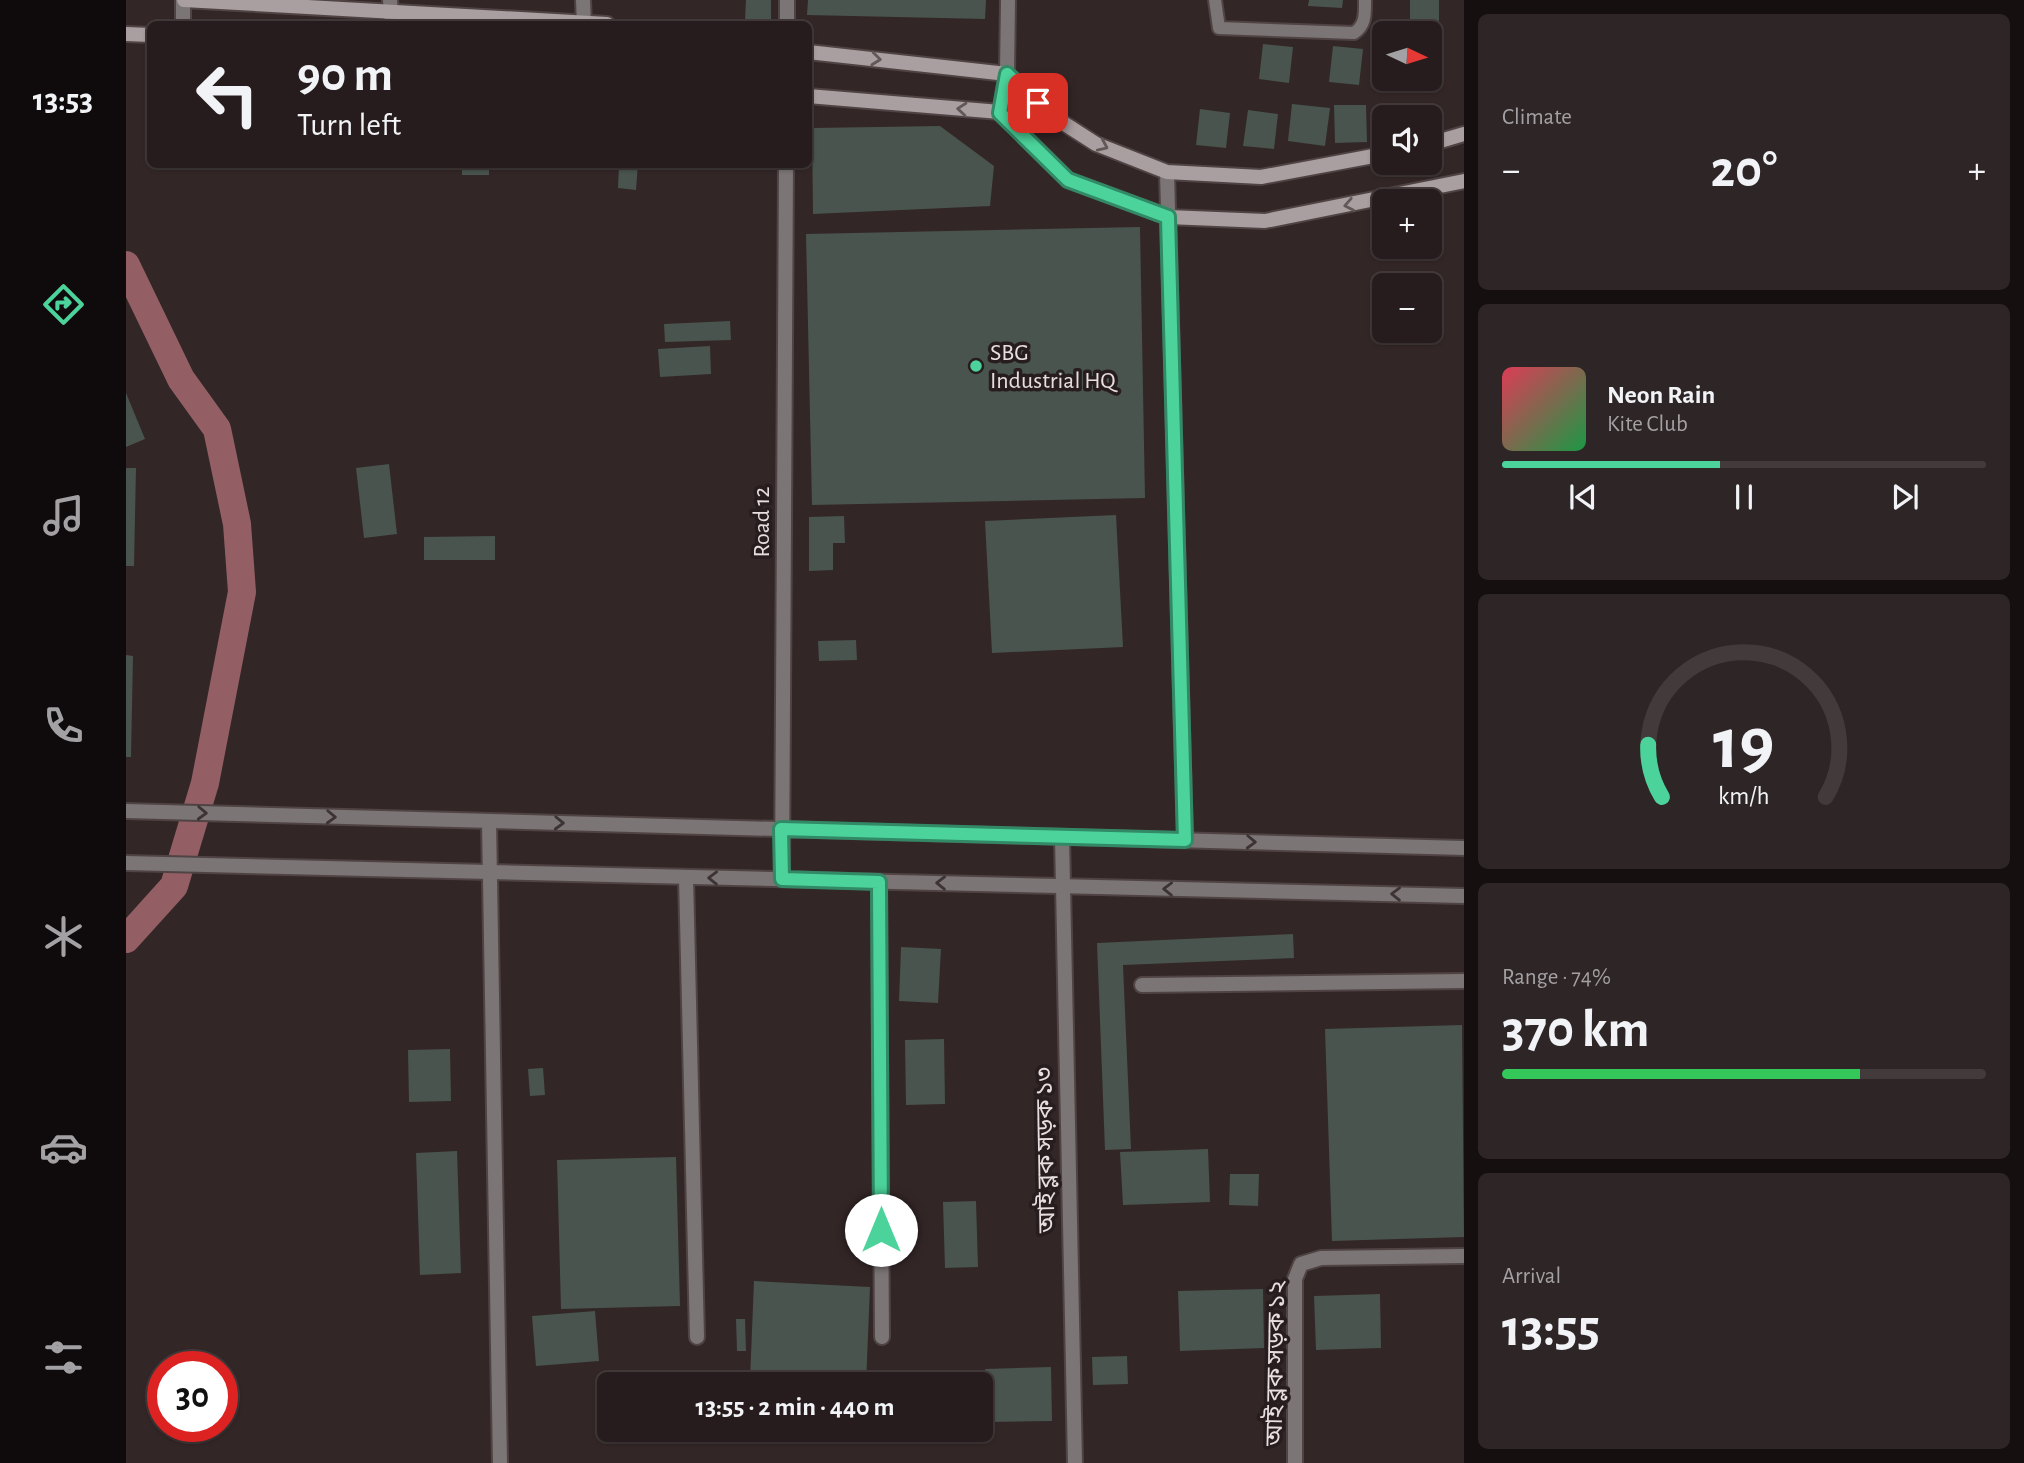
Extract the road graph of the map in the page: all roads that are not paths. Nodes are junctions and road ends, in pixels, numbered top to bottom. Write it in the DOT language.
graph roads {
  1 [pos="184,0"];
  2 [pos="583,0"];
  3 [pos="787,0"];
  4 [pos="1007,0"];
  5 [pos="1215,0"];
  6 [pos="1364,0"];
  7 [pos="391,11"];
  8 [pos="184,21"];
  9 [pos="552,21"];
  10 [pos="584,21"];
  11 [pos="787,21"];
  12 [pos="126,34"];
  13 [pos="147,35"];
  14 [pos="812,52"];
  15 [pos="1007,74"];
  16 [pos="812,96"];
  17 [pos="1000,113"];
  18 [pos="1464,134"];
  19 [pos="1442,140"];
  20 [pos="1372,156"];
  21 [pos="786,168"];
  22 [pos="1167,173"];
  23 [pos="1464,181"];
  24 [pos="1168,217"];
  25 [pos="133,811"];
  26 [pos="489,821"];
  27 [pos="781,829"];
  28 [pos="1062,837"];
  29 [pos="1185,840"];
  30 [pos="1464,848"];
  31 [pos="131,864"];
  32 [pos="491,872"];
  33 [pos="686,877"];
  34 [pos="782,879"];
  35 [pos="879,882"];
  36 [pos="1064,886"];
  37 [pos="1464,896"];
  38 [pos="1464,981"];
  39 [pos="1142,985"];
  40 [pos="1464,1256"];
  41 [pos="696,1337"];
  42 [pos="882,1337"];
  43 [pos="500,1463"];
  44 [pos="1075,1463"];
  45 [pos="1295,1463"];
  1 -- 7 [label="street"];
  1 -- 8 [label="street"];
  2 -- 10 [label="street"];
  3 -- 11 [label="street"];
  4 -- 15 [label="street"];
  5 -- 6 [label="lane"];
  7 -- 9 [label="street"];
  12 -- 13 [label="street"];
  14 -- 15 [label="street, one-way"];
  15 -- 17 [label="street"];
  15 -- 22 [label="street, one-way"];
  17 -- 16 [label="street, one-way"];
  17 -- 24 [label="street"];
  18 -- 19 [label="street"];
  20 -- 22 [label="street"];
  21 -- 27 [label="street, Road 12"];
  22 -- 24 [label="street"];
  23 -- 24 [label="street, one-way"];
  24 -- 29 [label="street"];
  25 -- 26 [label="street, one-way"];
  26 -- 27 [label="street, one-way"];
  26 -- 32 [label="street"];
  27 -- 28 [label="street"];
  27 -- 34 [label="street, Road 12"];
  28 -- 29 [label="street"];
  28 -- 36 [label="street, আই ব্লক সড়ক ১৩"];
  29 -- 30 [label="street, one-way"];
  31 -- 32 [label="street"];
  32 -- 33 [label="street"];
  32 -- 43 [label="street"];
  34 -- 33 [label="street, one-way"];
  33 -- 41 [label="street"];
  34 -- 35 [label="street"];
  36 -- 35 [label="street, one-way"];
  35 -- 42 [label="street"];
  37 -- 36 [label="street, one-way"];
  36 -- 44 [label="street, আই ব্লক সড়ক ১৩"];
  38 -- 39 [label="street"];
  40 -- 45 [label="street, আই ব্লক সড়ক ১২"];
}
